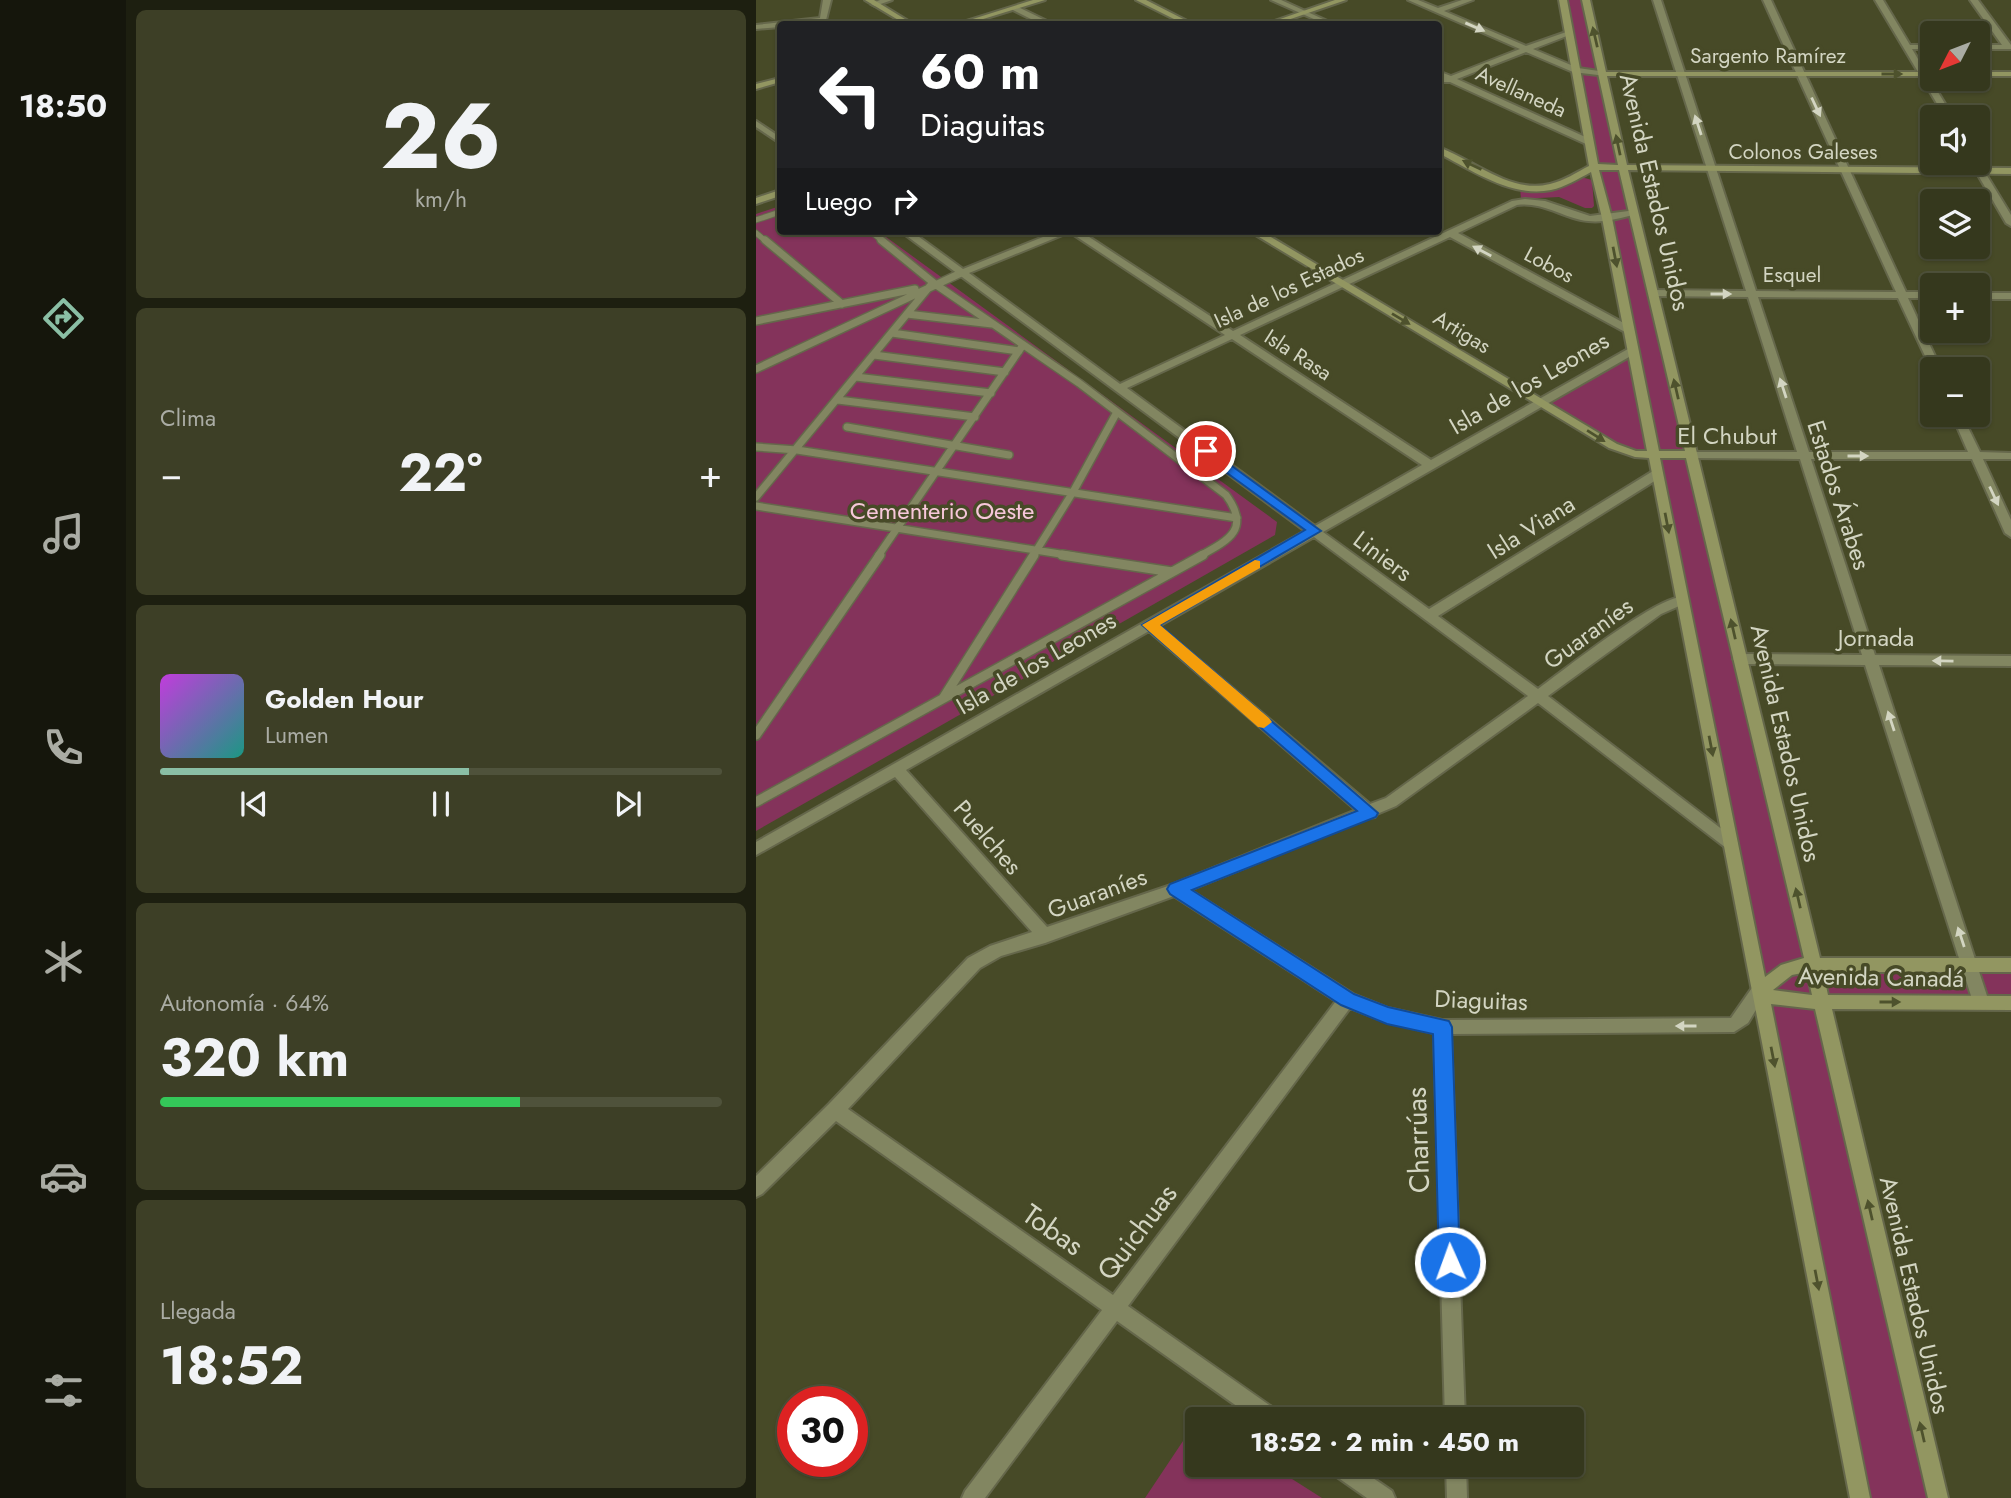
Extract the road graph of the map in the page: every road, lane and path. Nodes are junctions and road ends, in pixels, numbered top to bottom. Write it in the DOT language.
graph roads {
  1 [pos="827,0"];
  2 [pos="888,0"];
  3 [pos="1041,0"];
  4 [pos="1140,0"];
  5 [pos="1275,0"];
  6 [pos="1342,0"];
  7 [pos="1412,0"];
  8 [pos="1469,0"];
  9 [pos="1563,0"];
  10 [pos="1586,0"];
  11 [pos="1657,0"];
  12 [pos="1767,0"];
  13 [pos="1879,0"];
  14 [pos="1974,0"];
  15 [pos="872,2"];
  16 [pos="1016,8"];
  17 [pos="1438,11"];
  18 [pos="1304,13"];
  19 [pos="822,21"];
  20 [pos="904,21"];
  21 [pos="971,21"];
  22 [pos="1040,21"];
  23 [pos="1183,21"];
  24 [pos="1279,21"];
  25 [pos="1323,21"];
  26 [pos="777,25"];
  27 [pos="756,27"];
  28 [pos="1569,32"];
  29 [pos="1907,47"];
  30 [pos="1920,47"];
  31 [pos="1990,47"];
  32 [pos="2009,47"];
  33 [pos="1526,49"];
  34 [pos="1920,64"];
  35 [pos="1576,70"];
  36 [pos="1603,74"];
  37 [pos="1681,74"];
  38 [pos="1801,74"];
  39 [pos="1920,74"];
  40 [pos="1990,74"];
  41 [pos="2011,75"];
  42 [pos="1442,76"];
  43 [pos="777,79"];
  44 [pos="1450,79"];
  45 [pos="777,80"];
  46 [pos="756,81"];
  47 [pos="1442,82"];
  48 [pos="756,87"];
  49 [pos="756,123"];
  50 [pos="777,139"];
  51 [pos="1589,142"];
  52 [pos="1442,151"];
  53 [pos="1594,167"];
  54 [pos="1623,168"];
  55 [pos="1920,168"];
  56 [pos="1990,168"];
  57 [pos="1712,169"];
  58 [pos="1845,170"];
  59 [pos="2011,171"];
  60 [pos="1983,175"];
  61 [pos="1506,182"];
  62 [pos="777,194"];
  63 [pos="756,201"];
  64 [pos="1512,204"];
  65 [pos="1633,212"];
  66 [pos="777,213"];
  67 [pos="1607,218"];
  68 [pos="756,220"];
  69 [pos="2011,223"];
  70 [pos="756,233"];
  71 [pos="1450,233"];
  72 [pos="875,235"];
  73 [pos="910,235"];
  74 [pos="1056,235"];
  75 [pos="1080,235"];
  76 [pos="1261,235"];
  77 [pos="961,272"];
  78 [pos="1342,284"];
  79 [pos="933,285"];
  80 [pos="1653,293"];
  81 [pos="1752,294"];
  82 [pos="1902,295"];
  83 [pos="1920,295"];
  84 [pos="1990,296"];
  85 [pos="2011,296"];
  86 [pos="842,304"];
  87 [pos="907,314"];
  88 [pos="756,321"];
  89 [pos="994,324"];
  90 [pos="1629,330"];
  91 [pos="892,333"];
  92 [pos="1233,335"];
  93 [pos="1021,348"];
  94 [pos="1632,351"];
  95 [pos="874,355"];
  96 [pos="1930,357"];
  97 [pos="756,369"];
  98 [pos="1005,372"];
  99 [pos="856,377"];
  100 [pos="1119,388"];
  101 [pos="991,393"];
  102 [pos="838,400"];
  103 [pos="1543,403"];
  104 [pos="1117,412"];
  105 [pos="975,417"];
  106 [pos="848,427"];
  107 [pos="1963,427"];
  108 [pos="956,444"];
  109 [pos="756,447"];
  110 [pos="797,450"];
  111 [pos="1009,455"];
  112 [pos="1691,455"];
  113 [pos="1654,456"];
  114 [pos="1805,456"];
  115 [pos="1976,456"];
  116 [pos="2011,456"];
  117 [pos="1430,465"];
  118 [pos="937,472"];
  119 [pos="1657,474"];
  120 [pos="1073,492"];
  121 [pos="756,497"];
  122 [pos="756,506"];
  123 [pos="1237,518"];
  124 [pos="898,529"];
  125 [pos="1314,531"];
  126 [pos="2011,533"];
  127 [pos="1034,551"];
  128 [pos="1172,572"];
  129 [pos="1682,600"];
  130 [pos="1428,616"];
  131 [pos="1150,625"];
  132 [pos="1740,659"];
  133 [pos="1871,660"];
  134 [pos="2011,661"];
  135 [pos="1538,696"];
  136 [pos="942,699"];
  137 [pos="756,735"];
  138 [pos="897,769"];
  139 [pos="756,802"];
  140 [pos="1370,813"];
  141 [pos="1731,844"];
  142 [pos="756,849"];
  143 [pos="1176,889"];
  144 [pos="1045,936"];
  145 [pos="1814,964"];
  146 [pos="1970,965"];
  147 [pos="2011,965"];
  148 [pos="1760,990"];
  149 [pos="1347,999"];
  150 [pos="1822,1002"];
  151 [pos="1981,1003"];
  152 [pos="2011,1003"];
  153 [pos="1442,1027"];
  154 [pos="835,1110"];
  155 [pos="756,1188"];
  156 [pos="1115,1309"];
  157 [pos="1255,1407"];
  158 [pos="1455,1407"];
  159 [pos="1354,1477"];
  160 [pos="1456,1477"];
  161 [pos="972,1498"];
  162 [pos="1385,1498"];
  163 [pos="1457,1498"];
  164 [pos="1860,1498"];
  165 [pos="1938,1498"];
  1 -- 19 [label="street"];
  2 -- 15 [label="street"];
  3 -- 16 [label="main road"];
  4 -- 23 [label="main road"];
  5 -- 18 [label="street"];
  6 -- 18 [label="main road"];
  7 -- 17 [label="street"];
  8 -- 17 [label="street"];
  9 -- 28 [label="main road, Avenida Estados Unidos"];
  36 -- 10 [label="main road, Avenida Estados Unidos, one-way"];
  11 -- 37 [label="street, Estados Árabes"];
  12 -- 38 [label="street"];
  13 -- 29 [label="street"];
  14 -- 32 [label="street"];
  15 -- 20 [label="main road"];
  16 -- 21 [label="main road"];
  16 -- 22 [label="street"];
  17 -- 33 [label="street, one-way"];
  18 -- 24 [label="main road"];
  18 -- 25 [label="street"];
  26 -- 27 [label="street"];
  28 -- 33 [label="street"];
  28 -- 35 [label="main road, Avenida Estados Unidos"];
  29 -- 30 [label="street"];
  29 -- 34 [label="street"];
  31 -- 32 [label="street"];
  33 -- 35 [label="street"];
  33 -- 44 [label="street"];
  35 -- 36 [label="street"];
  35 -- 51 [label="main road, Avenida Estados Unidos"];
  36 -- 37 [label="main road, Sargento Ramírez"];
  54 -- 36 [label="main road, Avenida Estados Unidos, one-way"];
  37 -- 38 [label="main road, Sargento Ramírez"];
  57 -- 37 [label="street, Estados Árabes, one-way"];
  38 -- 39 [label="main road, Sargento Ramírez, one-way"];
  38 -- 58 [label="street, one-way"];
  40 -- 41 [label="main road"];
  42 -- 44 [label="street, Avellaneda"];
  43 -- 46 [label="main road"];
  44 -- 47 [label="street"];
  44 -- 51 [label="street, Avellaneda"];
  45 -- 48 [label="main road"];
  49 -- 50 [label="street"];
  51 -- 53 [label="main road, Avenida Estados Unidos"];
  61 -- 52 [label="main road, one-way"];
  53 -- 54 [label="main road, Colonos Galeses"];
  53 -- 61 [label="main road"];
  53 -- 67 [label="main road, Avenida Estados Unidos"];
  54 -- 57 [label="main road, Colonos Galeses"];
  54 -- 65 [label="main road, Avenida Estados Unidos"];
  55 -- 58 [label="main road, Colonos Galeses"];
  56 -- 59 [label="main road, Colonos Galeses"];
  57 -- 58 [label="main road, Colonos Galeses"];
  57 -- 81 [label="street, Estados Árabes"];
  58 -- 82 [label="street"];
  60 -- 69 [label="street"];
  61 -- 64 [label="street"];
  62 -- 63 [label="main road"];
  64 -- 67 [label="street, Isla de los Estados"];
  64 -- 71 [label="street, Isla de los Estados"];
  65 -- 67 [label="street"];
  65 -- 80 [label="main road, Avenida Estados Unidos"];
  66 -- 68 [label="lane"];
  67 -- 90 [label="main road, Avenida Estados Unidos, one-way"];
  70 -- 86 [label="lane"];
  71 -- 78 [label="street, Isla de los Estados"];
  90 -- 71 [label="street, Lobos, one-way"];
  72 -- 79 [label="lane"];
  73 -- 77 [label="street, Liniers"];
  74 -- 77 [label="street"];
  75 -- 92 [label="street, Isla Rasa"];
  76 -- 78 [label="main road, Artigas"];
  77 -- 79 [label="lane"];
  77 -- 100 [label="street, Liniers"];
  78 -- 92 [label="street, Isla de los Estados"];
  78 -- 103 [label="main road, Artigas, one-way"];
  79 -- 86 [label="lane"];
  79 -- 87 [label="lane"];
  79 -- 89 [label="lane"];
  79 -- 97 [label="lane"];
  80 -- 81 [label="street, Esquel, one-way"];
  112 -- 80 [label="main road, Avenida Estados Unidos, one-way"];
  81 -- 82 [label="street, Esquel"];
  114 -- 81 [label="street, Estados Árabes, one-way"];
  82 -- 83 [label="street, Esquel"];
  82 -- 96 [label="street"];
  84 -- 85 [label="street"];
  86 -- 88 [label="lane"];
  87 -- 89 [label="lane"];
  87 -- 91 [label="lane"];
  89 -- 93 [label="lane"];
  90 -- 94 [label="main road, Avenida Estados Unidos"];
  91 -- 93 [label="lane"];
  91 -- 95 [label="lane"];
  92 -- 100 [label="street, Isla de los Estados"];
  92 -- 117 [label="street, Isla Rasa"];
  93 -- 98 [label="lane"];
  93 -- 104 [label="lane"];
  94 -- 103 [label="street, Isla de los Leones"];
  94 -- 113 [label="main road, Avenida Estados Unidos"];
  95 -- 98 [label="lane"];
  95 -- 99 [label="lane"];
  98 -- 101 [label="lane"];
  99 -- 101 [label="lane"];
  99 -- 102 [label="lane"];
  100 -- 125 [label="street, Liniers"];
  101 -- 105 [label="lane"];
  102 -- 105 [label="lane"];
  102 -- 110 [label="lane"];
  103 -- 113 [label="main road, Artigas, one-way"];
  103 -- 117 [label="street, Isla de los Leones"];
  104 -- 120 [label="lane"];
  104 -- 123 [label="lane"];
  105 -- 108 [label="lane"];
  106 -- 108 [label="lane"];
  107 -- 115 [label="street"];
  108 -- 111 [label="lane"];
  108 -- 118 [label="lane"];
  109 -- 110 [label="lane"];
  110 -- 118 [label="lane"];
  110 -- 121 [label="lane"];
  112 -- 113 [label="main road, El Chubut"];
  112 -- 114 [label="street, El Chubut"];
  132 -- 112 [label="main road, Avenida Estados Unidos, one-way"];
  113 -- 119 [label="main road, Avenida Estados Unidos"];
  114 -- 115 [label="street, El Chubut, one-way"];
  114 -- 133 [label="street, Estados Árabes"];
  115 -- 116 [label="street, El Chubut"];
  115 -- 126 [label="street, one-way"];
  117 -- 125 [label="street, Isla de los Leones"];
  118 -- 120 [label="lane"];
  118 -- 124 [label="lane"];
  119 -- 129 [label="main road, Avenida Estados Unidos, one-way"];
  119 -- 130 [label="street, Isla Viana"];
  120 -- 123 [label="lane"];
  120 -- 127 [label="lane"];
  122 -- 124 [label="lane"];
  123 -- 128 [label="lane"];
  124 -- 127 [label="lane"];
  124 -- 137 [label="lane"];
  125 -- 130 [label="street, Liniers"];
  125 -- 131 [label="street, Isla de los Leones"];
  127 -- 128 [label="lane"];
  127 -- 136 [label="lane"];
  128 -- 136 [label="lane"];
  129 -- 135 [label="street, Guaraníes"];
  129 -- 141 [label="main road, Avenida Estados Unidos, one-way"];
  130 -- 135 [label="street, Liniers"];
  131 -- 138 [label="street, Isla de los Leones"];
  131 -- 140 [label="street"];
  132 -- 133 [label="street, Jornada"];
  145 -- 132 [label="main road, Avenida Estados Unidos, one-way"];
  134 -- 133 [label="street, Jornada, one-way"];
  146 -- 133 [label="street, Estados Árabes, one-way"];
  135 -- 140 [label="street, Guaraníes"];
  135 -- 141 [label="street, Liniers"];
  136 -- 139 [label="lane"];
  138 -- 142 [label="street, Isla de los Leones"];
  138 -- 144 [label="street, Puelches"];
  140 -- 143 [label="street, Guaraníes"];
  141 -- 148 [label="main road, Avenida Estados Unidos"];
  143 -- 144 [label="street, Guaraníes"];
  143 -- 149 [label="street, Diaguitas"];
  144 -- 154 [label="street, Guaraníes"];
  145 -- 146 [label="main road, Avenida Canadá"];
  145 -- 148 [label="main road, Avenida Canadá"];
  145 -- 150 [label="main road, Avenida Estados Unidos"];
  146 -- 147 [label="main road, Avenida Canadá"];
  146 -- 151 [label="street, Estados Árabes"];
  148 -- 150 [label="main road, Avenida Canadá"];
  148 -- 153 [label="street, Diaguitas, one-way"];
  148 -- 164 [label="main road, Avenida Estados Unidos, one-way"];
  149 -- 153 [label="street, Diaguitas"];
  149 -- 156 [label="street, Quichuas"];
  150 -- 151 [label="main road, Avenida Canadá, one-way"];
  165 -- 150 [label="main road, Avenida Estados Unidos, one-way"];
  151 -- 152 [label="main road, Avenida Canadá"];
  153 -- 158 [label="street, Charrúas"];
  154 -- 155 [label="street, Guaraníes"];
  154 -- 156 [label="street, Tobas"];
  156 -- 157 [label="street, Tobas"];
  156 -- 161 [label="street, Quichuas"];
  159 -- 162 [label="street"];
  160 -- 163 [label="street"];
}
